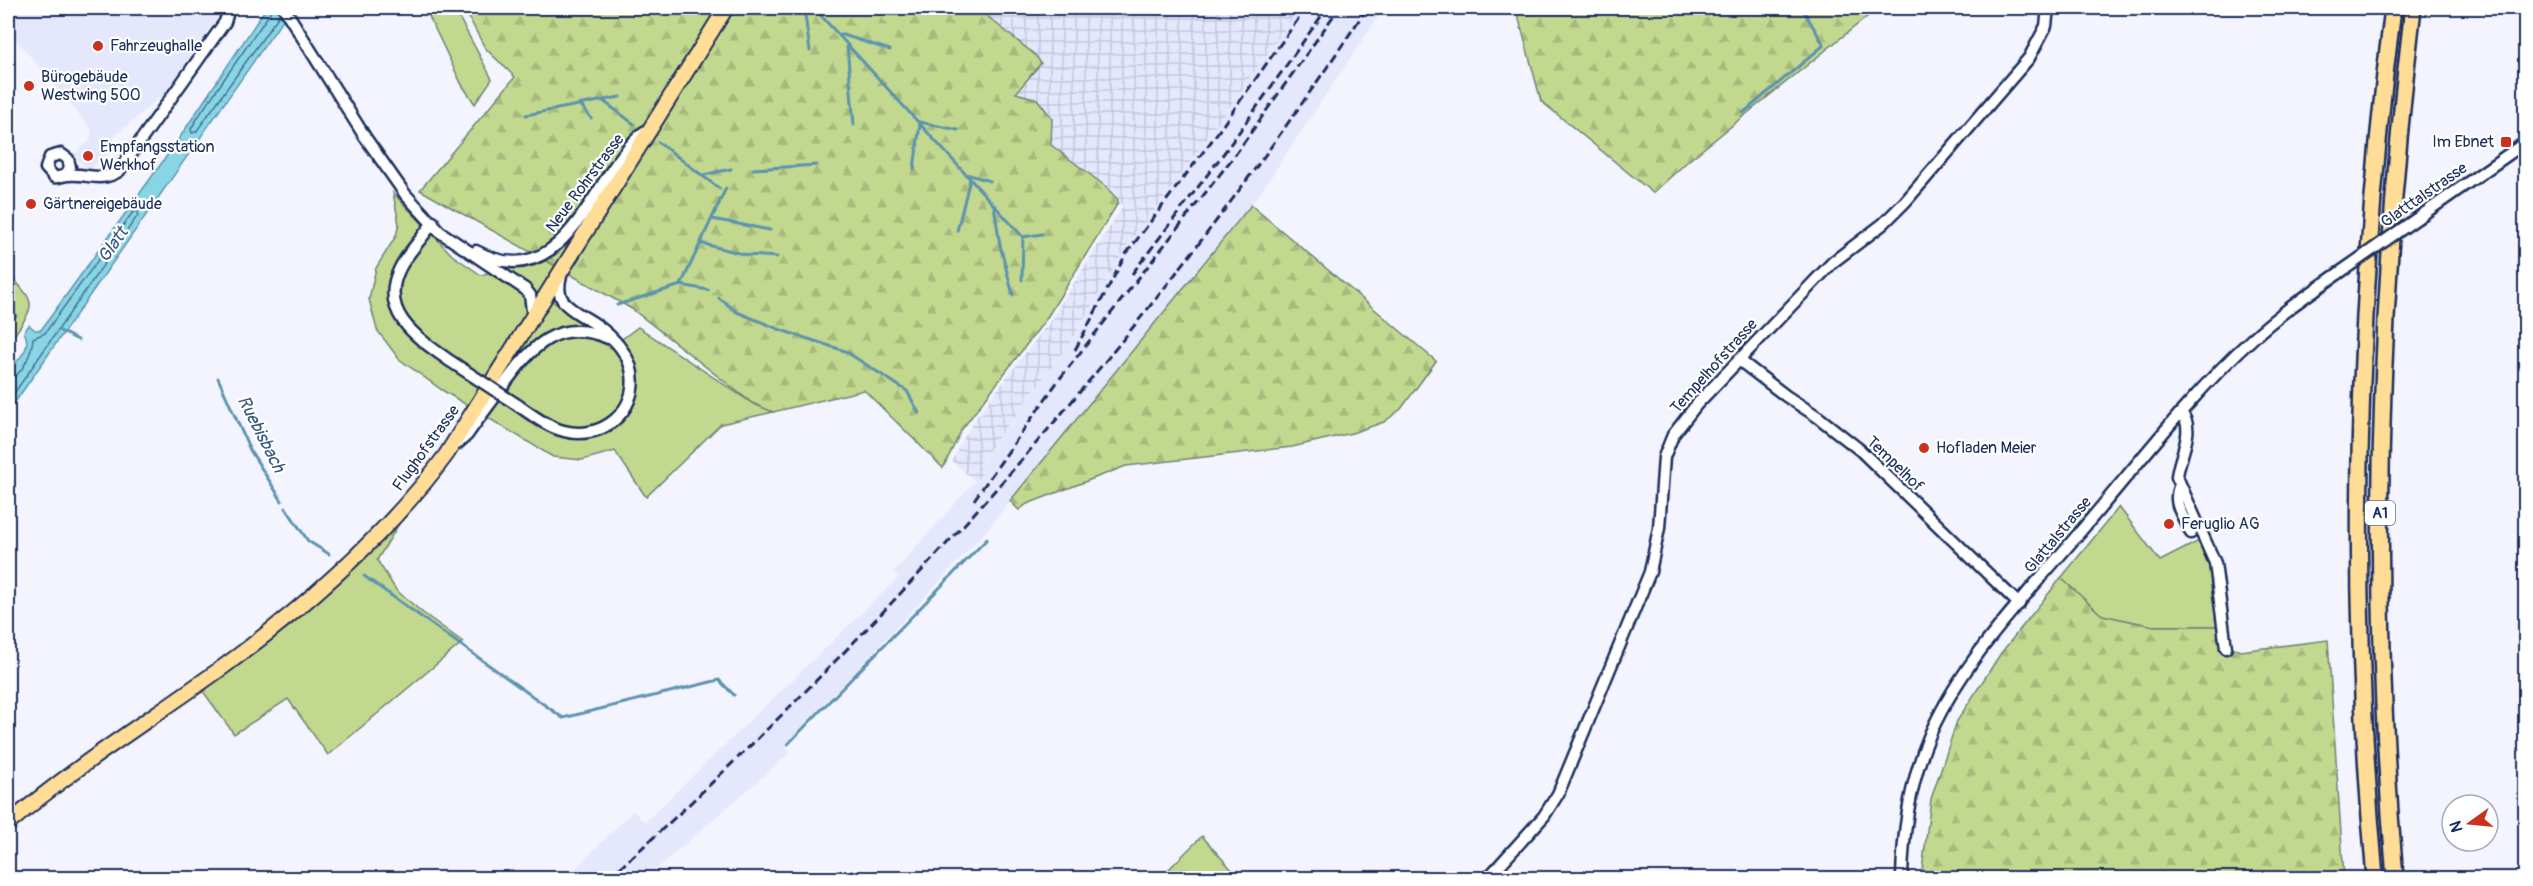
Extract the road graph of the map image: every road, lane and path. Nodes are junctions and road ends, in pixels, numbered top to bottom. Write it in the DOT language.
graph roads {
  1 [pos="229,8"];
  2 [pos="284,8"];
  3 [pos="726,8"];
  4 [pos="2048,8"];
  5 [pos="2393,8"];
  6 [pos="2413,8"];
  7 [pos="658,116"];
  8 [pos="2526,142"];
  9 [pos="66,175"];
  10 [pos="433,222"];
  11 [pos="564,268"];
  12 [pos="2339,273"];
  13 [pos="533,317"];
  14 [pos="611,339"];
  15 [pos="1739,360"];
  16 [pos="2181,413"];
  17 [pos="446,455"];
  18 [pos="2179,487"];
  19 [pos="2191,532"];
  20 [pos="2019,604"];
  21 [pos="2226,648"];
  22 [pos="8,824"];
  23 [pos="1488,879"];
  24 [pos="1902,879"];
  25 [pos="2374,879"];
  26 [pos="2395,879"];
  1 -- 9 [label="street"];
  2 -- 10 [label="street, Neue Rohrstrasse"];
  3 -- 7 [label="main road, Flughofstrasse"];
  4 -- 15 [label="street, Tempelhofstrasse"];
  5 -- 25 [label="highway, A1"];
  6 -- 26 [label="highway, A1"];
  7 -- 10 [label="street, Neue Rohrstrasse"];
  7 -- 11 [label="main road, Flughofstrasse"];
  8 -- 12 [label="street, Glatttalstrasse, bridge"];
  10 -- 13 [label="street, Neue Rohrstrasse"];
  10 -- 14 [label="street, bridge"];
  11 -- 13 [label="main road, Flughofstrasse"];
  11 -- 14 [label="street"];
  12 -- 16 [label="street, Glattalstrasse"];
  13 -- 17 [label="main road, Flughofstrasse"];
  14 -- 17 [label="street"];
  15 -- 20 [label="street, Tempelhof"];
  15 -- 23 [label="street, Tempelhofstrasse"];
  16 -- 18 [label="street"];
  16 -- 20 [label="street, Glattalstrasse"];
  17 -- 22 [label="main road, Flughofstrasse"];
  18 -- 19 [label="street"];
  18 -- 21 [label="street"];
  20 -- 24 [label="street, Glattalstrasse"];
}
